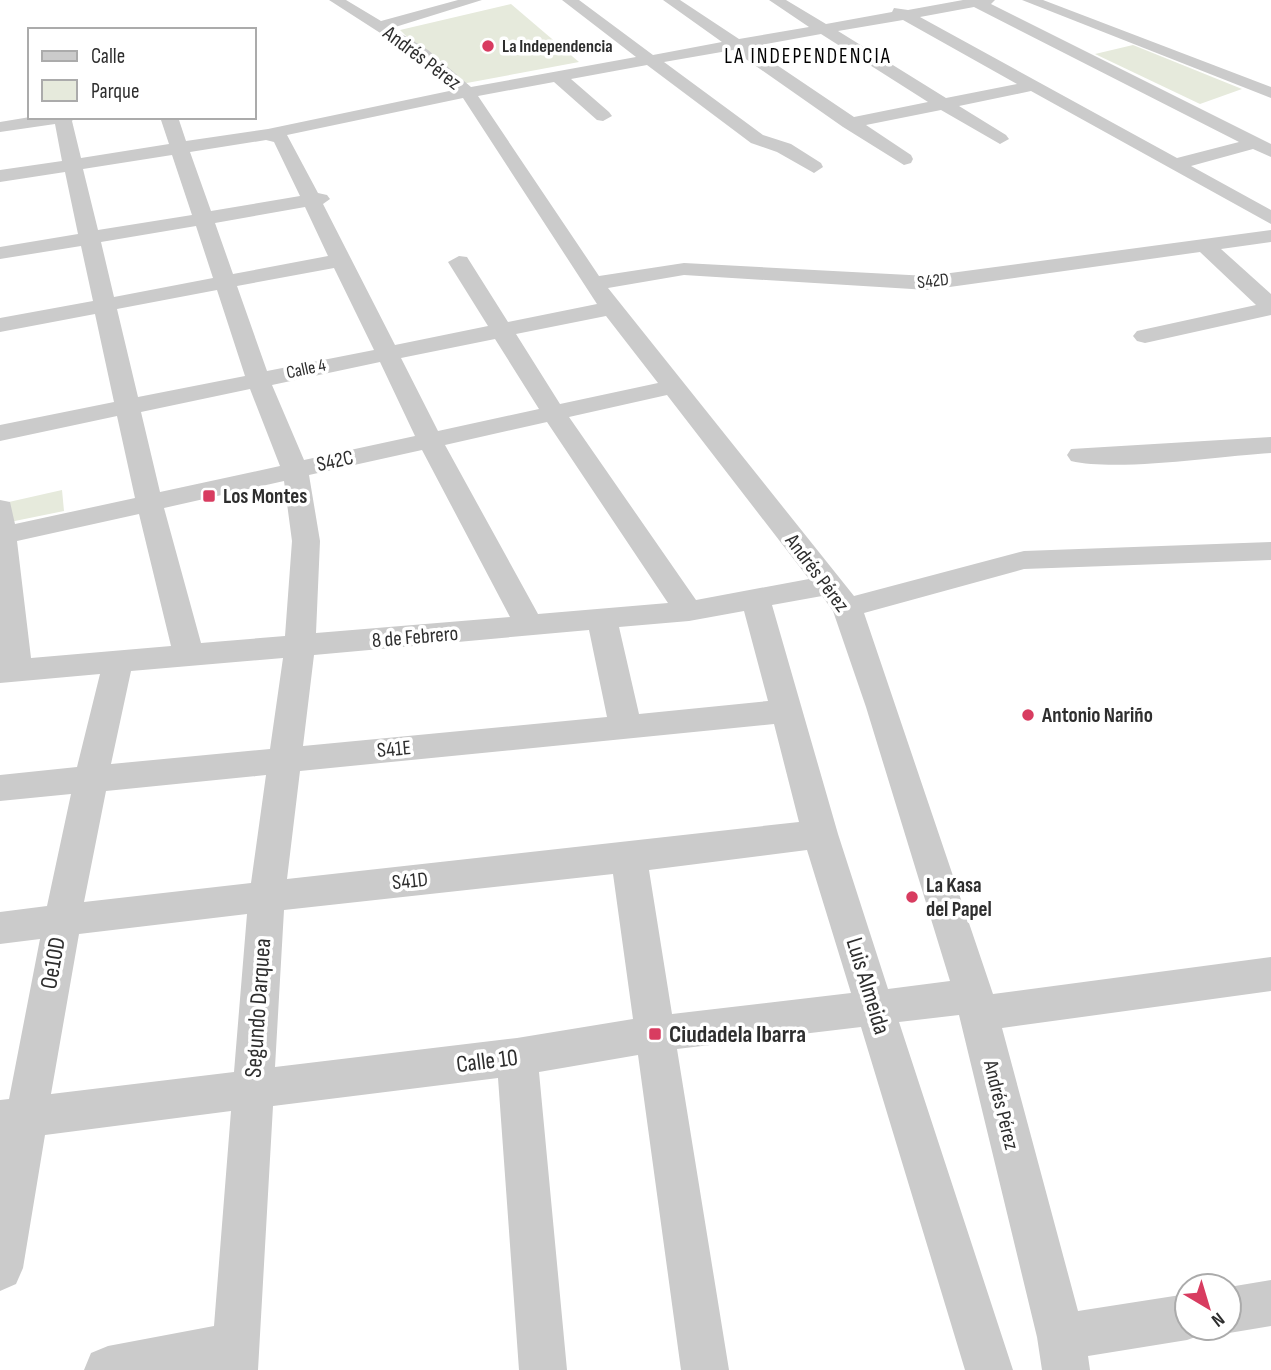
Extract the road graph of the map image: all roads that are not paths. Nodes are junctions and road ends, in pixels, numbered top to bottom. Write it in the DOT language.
graph roads {
  1 [pos="336,0"];
  2 [pos="475,0"];
  3 [pos="569,0"];
  4 [pos="670,0"];
  5 [pos="776,0"];
  6 [pos="877,0"];
  7 [pos="1029,0"];
  8 [pos="982,1"];
  9 [pos="905,15"];
  10 [pos="380,26"];
  11 [pos="821,30"];
  12 [pos="736,44"];
  13 [pos="650,61"];
  14 [pos="558,77"];
  15 [pos="1031,86"];
  16 [pos="467,92"];
  17 [pos="1271,93"];
  18 [pos="942,104"];
  19 [pos="603,116"];
  20 [pos="50,119"];
  21 [pos="63,119"];
  22 [pos="170,119"];
  23 [pos="849,123"];
  24 [pos="0,127"];
  25 [pos="268,134"];
  26 [pos="1000,139"];
  27 [pos="1264,147"];
  28 [pos="178,149"];
  29 [pos="904,159"];
  30 [pos="72,164"];
  31 [pos="1175,164"];
  32 [pos="814,167"];
  33 [pos="0,176"];
  34 [pos="315,200"];
  35 [pos="1271,218"];
  36 [pos="202,219"];
  37 [pos="1271,236"];
  38 [pos="90,238"];
  39 [pos="1203,244"];
  40 [pos="0,253"];
  41 [pos="341,260"];
  42 [pos="459,262"];
  43 [pos="226,282"];
  44 [pos="603,296"];
  45 [pos="103,306"];
  46 [pos="1271,307"];
  47 [pos="0,325"];
  48 [pos="501,329"];
  49 [pos="1145,336"];
  50 [pos="385,352"];
  51 [pos="258,380"];
  52 [pos="671,387"];
  53 [pos="128,406"];
  54 [pos="553,412"];
  55 [pos="0,433"];
  56 [pos="430,440"];
  57 [pos="1271,445"];
  58 [pos="1080,455"];
  59 [pos="295,470"];
  60 [pos="149,501"];
  61 [pos="1,527"];
  62 [pos="1271,551"];
  63 [pos="837,596"];
  64 [pos="756,601"];
  65 [pos="689,611"];
  66 [pos="602,619"];
  67 [pos="530,626"];
  68 [pos="300,647"];
  69 [pos="189,657"];
  70 [pos="118,662"];
  71 [pos="8,671"];
  72 [pos="788,711"];
  73 [pos="626,728"];
  74 [pos="285,760"];
  75 [pos="89,779"];
  76 [pos="0,788"];
  77 [pos="820,834"];
  78 [pos="629,859"];
  79 [pos="267,896"];
  80 [pos="60,921"];
  81 [pos="0,929"];
  82 [pos="1271,974"];
  83 [pos="976,1005"];
  84 [pos="874,1006"];
  85 [pos="655,1034"];
  86 [pos="517,1058"];
  87 [pos="252,1089"];
  88 [pos="13,1118"];
  89 [pos="0,1268"];
  90 [pos="1271,1303"];
  91 [pos="1243,1308"];
  92 [pos="1173,1321"];
  93 [pos="1063,1354"];
  94 [pos="235,1357"];
  95 [pos="108,1370"];
  96 [pos="543,1370"];
  97 [pos="705,1370"];
  98 [pos="989,1370"];
  1 -- 10 [label="street, Andrés Pérez"];
  2 -- 10 [label="street"];
  3 -- 13 [label="street"];
  4 -- 12 [label="street"];
  5 -- 11 [label="street"];
  6 -- 9 [label="street"];
  7 -- 17 [label="street"];
  8 -- 9 [label="street"];
  8 -- 27 [label="street"];
  9 -- 11 [label="street"];
  9 -- 15 [label="street"];
  10 -- 16 [label="street, Andrés Pérez"];
  11 -- 12 [label="street"];
  11 -- 18 [label="street"];
  12 -- 13 [label="street"];
  12 -- 23 [label="street"];
  13 -- 14 [label="street"];
  13 -- 32 [label="street"];
  14 -- 16 [label="street"];
  14 -- 19 [label="street"];
  15 -- 18 [label="street"];
  15 -- 31 [label="street"];
  16 -- 25 [label="street"];
  16 -- 44 [label="street, Andrés Pérez"];
  18 -- 23 [label="street"];
  18 -- 26 [label="street"];
  20 -- 24 [label="street"];
  21 -- 30 [label="street"];
  22 -- 28 [label="street, Segundo Darquea"];
  23 -- 29 [label="street"];
  25 -- 28 [label="street"];
  25 -- 34 [label="street"];
  27 -- 31 [label="street"];
  28 -- 30 [label="street"];
  28 -- 36 [label="street, Segundo Darquea"];
  30 -- 33 [label="street"];
  30 -- 38 [label="street"];
  31 -- 35 [label="street"];
  34 -- 36 [label="street"];
  34 -- 41 [label="street"];
  36 -- 38 [label="street"];
  36 -- 43 [label="street, Segundo Darquea"];
  37 -- 39 [label="street, S42D"];
  38 -- 40 [label="street"];
  38 -- 45 [label="street"];
  39 -- 44 [label="street, S42D"];
  39 -- 46 [label="street"];
  41 -- 43 [label="street"];
  41 -- 50 [label="street"];
  42 -- 48 [label="street"];
  43 -- 45 [label="street"];
  43 -- 51 [label="street, Segundo Darquea"];
  44 -- 48 [label="street, Calle 4"];
  44 -- 52 [label="street, Andrés Pérez"];
  45 -- 47 [label="street"];
  45 -- 53 [label="street"];
  46 -- 49 [label="street"];
  48 -- 50 [label="street, Calle 4"];
  48 -- 54 [label="street"];
  50 -- 51 [label="street, Calle 4"];
  50 -- 56 [label="street"];
  51 -- 53 [label="street, Calle 4"];
  51 -- 59 [label="street, Segundo Darquea"];
  52 -- 54 [label="street, S42C"];
  52 -- 63 [label="street, Andrés Pérez"];
  53 -- 55 [label="street, Calle 4"];
  53 -- 60 [label="street"];
  54 -- 56 [label="street, S42C"];
  54 -- 65 [label="street"];
  56 -- 59 [label="street, S42C"];
  56 -- 67 [label="street"];
  57 -- 58 [label="street"];
  59 -- 60 [label="street, S42C"];
  59 -- 68 [label="street, Segundo Darquea"];
  60 -- 61 [label="street, S42C"];
  60 -- 69 [label="street"];
  61 -- 71 [label="street"];
  62 -- 63 [label="street, 8 de Febrero"];
  63 -- 64 [label="street, 8 de Febrero"];
  63 -- 83 [label="street, Andrés Pérez"];
  64 -- 65 [label="street, 8 de Febrero"];
  64 -- 72 [label="street, Luis Almeida"];
  65 -- 66 [label="street, 8 de Febrero"];
  66 -- 67 [label="street, 8 de Febrero"];
  66 -- 73 [label="street"];
  67 -- 68 [label="street, 8 de Febrero"];
  68 -- 69 [label="street, 8 de Febrero"];
  68 -- 74 [label="street, Segundo Darquea"];
  69 -- 70 [label="street, 8 de Febrero"];
  70 -- 71 [label="street, 8 de Febrero"];
  70 -- 75 [label="street, Oe10D"];
  72 -- 73 [label="street, S41E"];
  72 -- 77 [label="street, Luis Almeida"];
  73 -- 74 [label="street, S41E"];
  74 -- 75 [label="street, S41E"];
  74 -- 79 [label="street, Segundo Darquea"];
  75 -- 76 [label="street, S41E"];
  75 -- 80 [label="street, Oe10D"];
  77 -- 78 [label="street, S41D"];
  77 -- 84 [label="street, Luis Almeida"];
  78 -- 79 [label="street, S41D"];
  78 -- 85 [label="street"];
  79 -- 80 [label="street, S41D"];
  79 -- 87 [label="street, Segundo Darquea"];
  80 -- 81 [label="street, S41D"];
  80 -- 88 [label="street, Oe10D"];
  82 -- 83 [label="street, Calle 10"];
  83 -- 84 [label="street, Calle 10"];
  83 -- 93 [label="street, Andrés Pérez"];
  84 -- 85 [label="street, Calle 10"];
  84 -- 98 [label="street, Luis Almeida"];
  85 -- 86 [label="street, Calle 10"];
  85 -- 97 [label="street"];
  86 -- 87 [label="street, Calle 10"];
  86 -- 96 [label="street"];
  87 -- 88 [label="street, Calle 10"];
  87 -- 94 [label="street, Segundo Darquea"];
  88 -- 89 [label="street, Oe10D"];
  90 -- 91 [label="street"];
  92 -- 93 [label="street"];
  94 -- 95 [label="street"];
}
